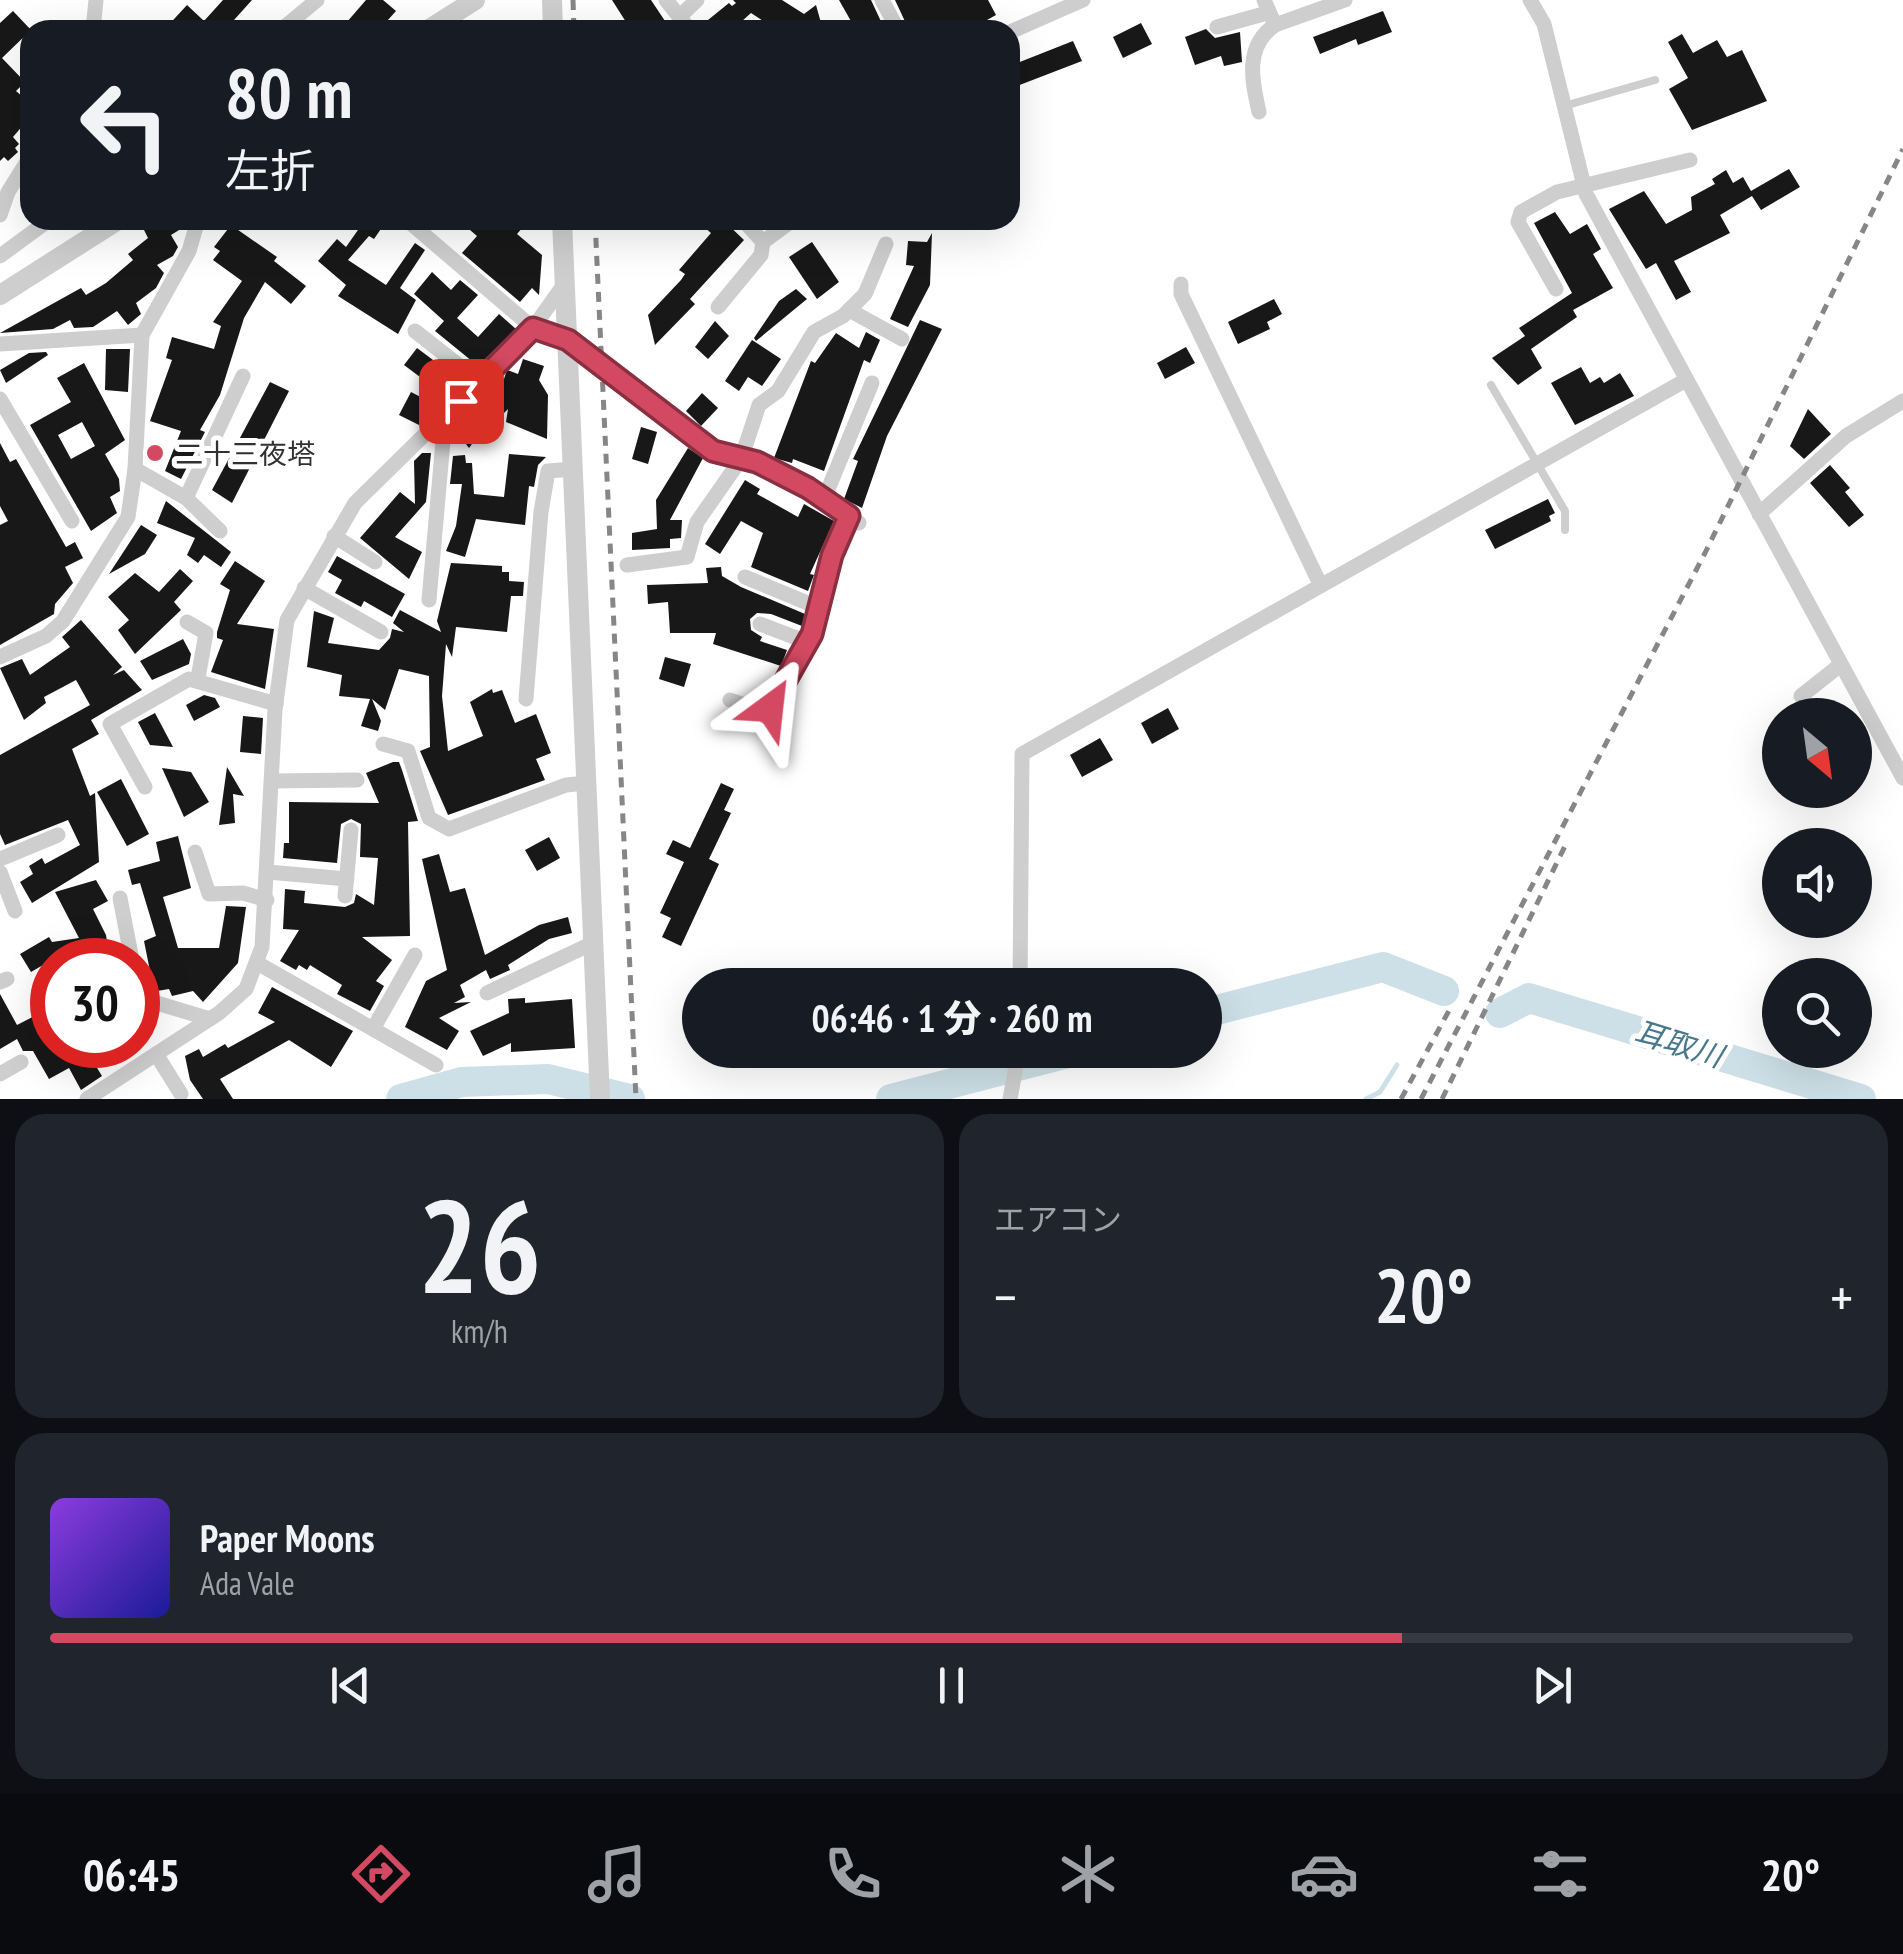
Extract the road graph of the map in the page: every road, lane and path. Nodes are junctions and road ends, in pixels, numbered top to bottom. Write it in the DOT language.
graph roads {
  1 [pos="317,0"];
  2 [pos="475,0"];
  3 [pos="1082,0"];
  4 [pos="1345,0"];
  5 [pos="1530,0"];
  6 [pos="1268,13"];
  7 [pos="300,20"];
  8 [pos="444,20"];
  9 [pos="1217,27"];
  10 [pos="1020,28"];
  11 [pos="1655,80"];
  12 [pos="1564,106"];
  13 [pos="1259,112"];
  14 [pos="1690,160"];
  15 [pos="1584,186"];
  16 [pos="4,188"];
  17 [pos="0,216"];
  18 [pos="35,230"];
  19 [pos="101,230"];
  20 [pos="195,230"];
  21 [pos="419,230"];
  22 [pos="567,230"];
  23 [pos="753,230"];
  24 [pos="779,230"];
  25 [pos="763,242"];
  26 [pos="886,244"];
  27 [pos="0,256"];
  28 [pos="565,284"];
  29 [pos="1181,284"];
  30 [pos="2,288"];
  31 [pos="1556,289"];
  32 [pos="718,308"];
  33 [pos="849,310"];
  34 [pos="533,328"];
  35 [pos="415,331"];
  36 [pos="142,335"];
  37 [pos="902,339"];
  38 [pos="568,340"];
  39 [pos="0,344"];
  40 [pos="243,376"];
  41 [pos="1686,380"];
  42 [pos="480,382"];
  43 [pos="872,383"];
  44 [pos="1491,385"];
  45 [pos="0,398"];
  46 [pos="1903,401"];
  47 [pos="438,423"];
  48 [pos="741,459"];
  49 [pos="1537,462"];
  50 [pos="135,469"];
  51 [pos="573,469"];
  52 [pos="186,498"];
  53 [pos="824,499"];
  54 [pos="1760,514"];
  55 [pos="72,521"];
  56 [pos="1565,530"];
  57 [pos="220,531"];
  58 [pos="334,536"];
  59 [pos="375,562"];
  60 [pos="627,565"];
  61 [pos="746,577"];
  62 [pos="1320,584"];
  63 [pos="304,588"];
  64 [pos="429,600"];
  65 [pos="822,609"];
  66 [pos="187,622"];
  67 [pos="760,624"];
  68 [pos="381,632"];
  69 [pos="807,642"];
  70 [pos="0,657"];
  71 [pos="1837,663"];
  72 [pos="198,678"];
  73 [pos="1801,696"];
  74 [pos="526,699"];
  75 [pos="730,700"];
  76 [pos="276,704"];
  77 [pos="382,744"];
  78 [pos="1903,777"];
  79 [pos="356,780"];
  80 [pos="272,781"];
  81 [pos="586,782"];
  82 [pos="145,787"];
  83 [pos="352,830"];
  84 [pos="58,834"];
  85 [pos="195,852"];
  86 [pos="0,859"];
  87 [pos="0,872"];
  88 [pos="268,872"];
  89 [pos="347,879"];
  90 [pos="345,896"];
  91 [pos="120,898"];
  92 [pos="267,900"];
  93 [pos="15,910"];
  94 [pos="128,938"];
  95 [pos="593,943"];
  96 [pos="414,954"];
  97 [pos="259,964"];
  98 [pos="1020,968"];
  99 [pos="487,994"];
  100 [pos="160,1004"];
  101 [pos="210,1019"];
  102 [pos="373,1029"];
  103 [pos="160,1051"];
  104 [pos="160,1061"];
  105 [pos="21,1062"];
  106 [pos="436,1066"];
  107 [pos="138,1068"];
  108 [pos="1015,1068"];
  109 [pos="0,1074"];
  110 [pos="106,1094"];
  111 [pos="180,1094"];
  112 [pos="1011,1097"];
  113 [pos="88,1099"];
  114 [pos="600,1099"];
  1 -- 7 [label="street"];
  2 -- 8 [label="street"];
  3 -- 10 [label="street"];
  4 -- 6 [label="street"];
  5 -- 12 [label="street"];
  6 -- 9 [label="street"];
  6 -- 13 [label="street"];
  11 -- 12 [label="lane"];
  12 -- 15 [label="street"];
  14 -- 15 [label="street"];
  15 -- 31 [label="street"];
  15 -- 41 [label="street"];
  16 -- 17 [label="street"];
  18 -- 27 [label="street"];
  19 -- 30 [label="street"];
  20 -- 36 [label="street"];
  21 -- 34 [label="street"];
  22 -- 28 [label="street"];
  23 -- 25 [label="street"];
  24 -- 25 [label="street"];
  25 -- 32 [label="street"];
  26 -- 33 [label="street"];
  28 -- 34 [label="street"];
  28 -- 38 [label="street"];
  29 -- 62 [label="street"];
  33 -- 37 [label="street"];
  33 -- 48 [label="street"];
  34 -- 38 [label="street"];
  34 -- 42 [label="street"];
  35 -- 42 [label="street"];
  36 -- 39 [label="street"];
  36 -- 50 [label="street"];
  38 -- 48 [label="street"];
  38 -- 51 [label="street"];
  40 -- 52 [label="street"];
  41 -- 49 [label="street"];
  41 -- 54 [label="street"];
  42 -- 47 [label="street"];
  43 -- 53 [label="street"];
  44 -- 49 [label="lane"];
  45 -- 55 [label="street"];
  46 -- 54 [label="street"];
  47 -- 58 [label="street"];
  47 -- 64 [label="street"];
  48 -- 53 [label="street"];
  48 -- 60 [label="street"];
  49 -- 56 [label="lane"];
  49 -- 62 [label="street"];
  50 -- 52 [label="street"];
  50 -- 70 [label="street"];
  51 -- 74 [label="street"];
  51 -- 81 [label="street"];
  52 -- 57 [label="street"];
  53 -- 65 [label="street"];
  54 -- 71 [label="street"];
  58 -- 59 [label="street"];
  58 -- 63 [label="street"];
  61 -- 65 [label="street"];
  62 -- 98 [label="street"];
  63 -- 68 [label="street"];
  63 -- 76 [label="street"];
  65 -- 69 [label="street"];
  66 -- 72 [label="street"];
  67 -- 69 [label="street"];
  69 -- 75 [label="street"];
  71 -- 73 [label="street"];
  71 -- 78 [label="street"];
  72 -- 76 [label="street"];
  72 -- 82 [label="street"];
  76 -- 80 [label="street"];
  77 -- 81 [label="street"];
  79 -- 80 [label="street"];
  80 -- 88 [label="street"];
  81 -- 95 [label="street"];
  83 -- 89 [label="street"];
  84 -- 86 [label="street"];
  85 -- 92 [label="street"];
  87 -- 93 [label="street"];
  88 -- 89 [label="street"];
  88 -- 92 [label="street"];
  89 -- 90 [label="street"];
  91 -- 94 [label="street"];
  92 -- 97 [label="street"];
  95 -- 99 [label="street"];
  95 -- 114 [label="street"];
  96 -- 102 [label="street"];
  97 -- 101 [label="street"];
  97 -- 102 [label="street"];
  100 -- 101 [label="street"];
  101 -- 103 [label="street"];
  102 -- 106 [label="street"];
  104 -- 111 [label="street"];
  105 -- 109 [label="street"];
  107 -- 110 [label="street"];
  108 -- 112 [label="street"];
  110 -- 113 [label="street"];
}
